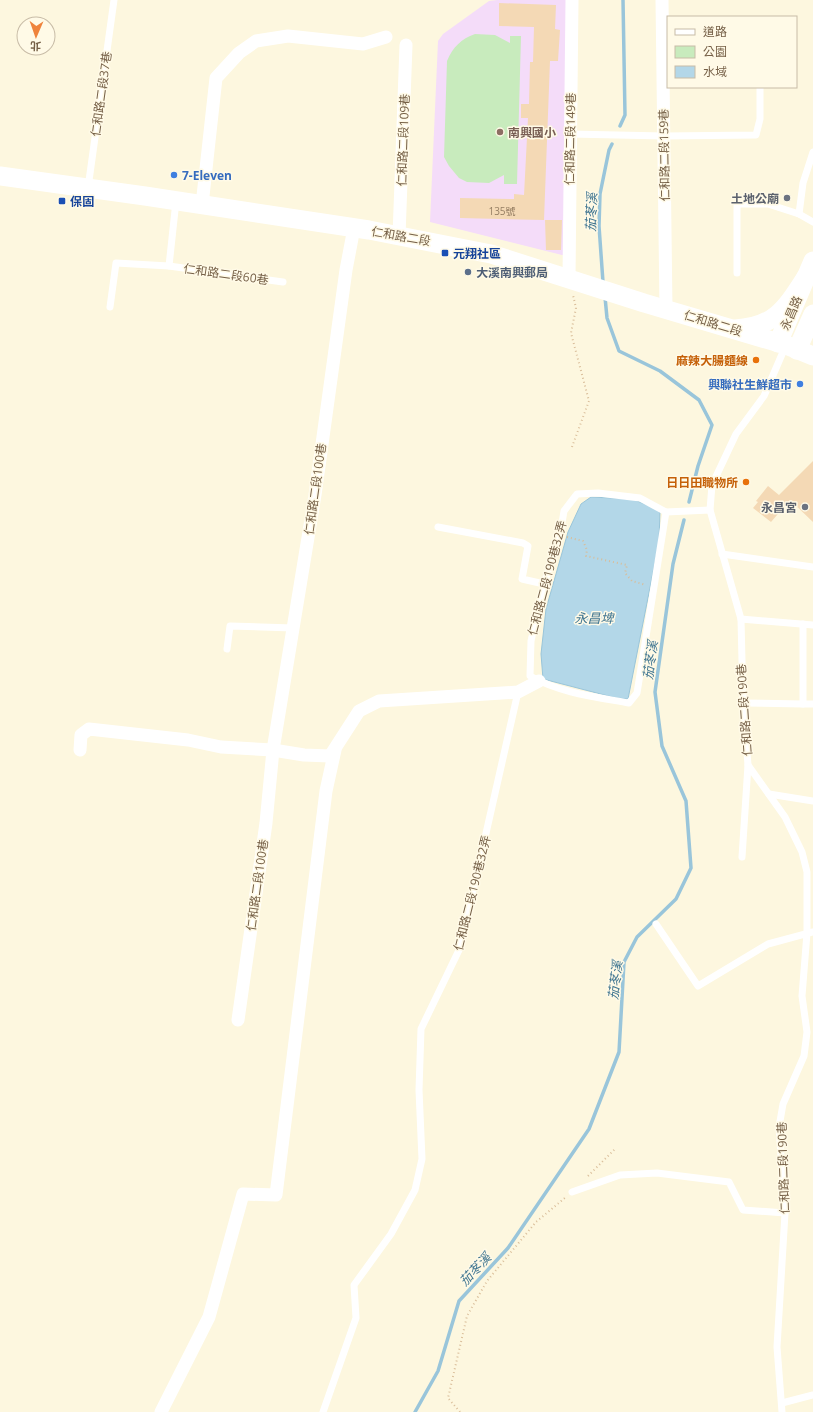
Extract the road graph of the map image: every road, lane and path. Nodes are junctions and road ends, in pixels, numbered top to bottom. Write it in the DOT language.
graph roads {
  1 [pos="114,0"];
  2 [pos="572,0"];
  3 [pos="662,0"];
  4 [pos="386,37"];
  5 [pos="406,45"];
  6 [pos="665,56"];
  7 [pos="760,88"];
  8 [pos="570,134"];
  9 [pos="664,136"];
  10 [pos="813,152"];
  11 [pos="0,176"];
  12 [pos="88,188"];
  13 [pos="176,201"];
  14 [pos="202,205"];
  15 [pos="799,214"];
  16 [pos="813,222"];
  17 [pos="354,228"];
  18 [pos="399,236"];
  19 [pos="169,266"];
  20 [pos="809,269"];
  21 [pos="737,273"];
  22 [pos="569,278"];
  23 [pos="283,282"];
  24 [pos="575,305"];
  25 [pos="110,307"];
  26 [pos="579,307"];
  27 [pos="666,309"];
  28 [pos="813,314"];
  29 [pos="731,329"];
  30 [pos="794,348"];
  31 [pos="572,448"];
  32 [pos="710,510"];
  33 [pos="666,512"];
  34 [pos="438,527"];
  35 [pos="560,535"];
  36 [pos="722,554"];
  37 [pos="813,567"];
  38 [pos="544,584"];
  39 [pos="653,586"];
  40 [pos="741,619"];
  41 [pos="803,624"];
  42 [pos="813,625"];
  43 [pos="293,628"];
  44 [pos="227,649"];
  45 [pos="539,681"];
  46 [pos="518,692"];
  47 [pos="743,703"];
  48 [pos="803,704"];
  49 [pos="813,704"];
  50 [pos="80,750"];
  51 [pos="273,750"];
  52 [pos="335,750"];
  53 [pos="748,765"];
  54 [pos="769,794"];
  55 [pos="813,801"];
  56 [pos="742,857"];
  57 [pos="656,924"];
  58 [pos="810,933"];
  59 [pos="238,1020"];
  60 [pos="615,1149"];
  61 [pos="572,1192"];
  62 [pos="785,1213"];
  63 [pos="813,1395"];
  64 [pos="782,1403"];
  65 [pos="161,1412"];
  66 [pos="323,1412"];
  67 [pos="460,1412"];
  68 [pos="782,1412"];
  1 -- 12 [label="lane, 仁和路二段37巷"];
  2 -- 8 [label="street, 仁和路二段149巷"];
  3 -- 6 [label="street, 仁和路二段159巷"];
  4 -- 14 [label="street"];
  5 -- 18 [label="street, 仁和路二段109巷"];
  6 -- 9 [label="street, 仁和路二段159巷"];
  7 -- 9 [label="lane"];
  8 -- 9 [label="lane"];
  8 -- 22 [label="street, 仁和路二段149巷"];
  9 -- 27 [label="street, 仁和路二段159巷"];
  10 -- 15 [label="lane"];
  11 -- 12 [label="main road, 仁和路二段"];
  12 -- 13 [label="main road, 仁和路二段"];
  13 -- 14 [label="main road, 仁和路二段"];
  13 -- 19 [label="lane, 仁和路二段60巷"];
  14 -- 17 [label="main road, 仁和路二段"];
  15 -- 16 [label="lane"];
  15 -- 21 [label="lane"];
  17 -- 18 [label="main road, 仁和路二段"];
  17 -- 43 [label="street, 仁和路二段100巷"];
  18 -- 22 [label="main road, 仁和路二段"];
  19 -- 23 [label="lane, 仁和路二段60巷"];
  19 -- 25 [label="lane, 仁和路二段60巷"];
  20 -- 29 [label="main road"];
  20 -- 30 [label="main road, 永昌路"];
  22 -- 24 [label="path"];
  22 -- 27 [label="main road, 仁和路二段"];
  24 -- 26 [label="path"];
  24 -- 31 [label="path"];
  27 -- 29 [label="main road, 仁和路二段"];
  28 -- 30 [label="main road, 永昌路"];
  29 -- 30 [label="main road, 仁和路二段"];
  30 -- 32 [label="lane, 仁和路二段190巷"];
  32 -- 33 [label="lane"];
  32 -- 36 [label="lane, 仁和路二段190巷"];
  33 -- 35 [label="lane, 仁和路二段190巷32弄"];
  33 -- 39 [label="lane"];
  34 -- 38 [label="lane"];
  35 -- 38 [label="lane, 仁和路二段190巷32弄"];
  35 -- 39 [label="path"];
  36 -- 37 [label="lane"];
  36 -- 40 [label="lane, 仁和路二段190巷"];
  38 -- 45 [label="lane, 仁和路二段190巷32弄"];
  39 -- 45 [label="lane"];
  40 -- 41 [label="lane"];
  40 -- 47 [label="lane, 仁和路二段190巷"];
  41 -- 42 [label="lane"];
  41 -- 48 [label="lane"];
  43 -- 44 [label="lane"];
  43 -- 51 [label="street, 仁和路二段100巷"];
  45 -- 46 [label="street"];
  46 -- 52 [label="street"];
  46 -- 66 [label="lane, 仁和路二段190巷32弄"];
  47 -- 48 [label="lane"];
  47 -- 53 [label="lane, 仁和路二段190巷"];
  48 -- 49 [label="lane"];
  50 -- 51 [label="street"];
  51 -- 52 [label="street"];
  51 -- 59 [label="street, 仁和路二段100巷"];
  52 -- 65 [label="street"];
  53 -- 54 [label="lane, 仁和路二段190巷"];
  53 -- 56 [label="lane"];
  54 -- 55 [label="lane"];
  54 -- 58 [label="lane, 仁和路二段190巷"];
  57 -- 58 [label="lane"];
  58 -- 62 [label="lane, 仁和路二段190巷"];
  60 -- 61 [label="path"];
  61 -- 62 [label="lane"];
  61 -- 67 [label="path"];
  62 -- 64 [label="lane, 仁和路二段190巷"];
  63 -- 64 [label="lane"];
  64 -- 68 [label="lane, 仁和路二段190巷"];
}
